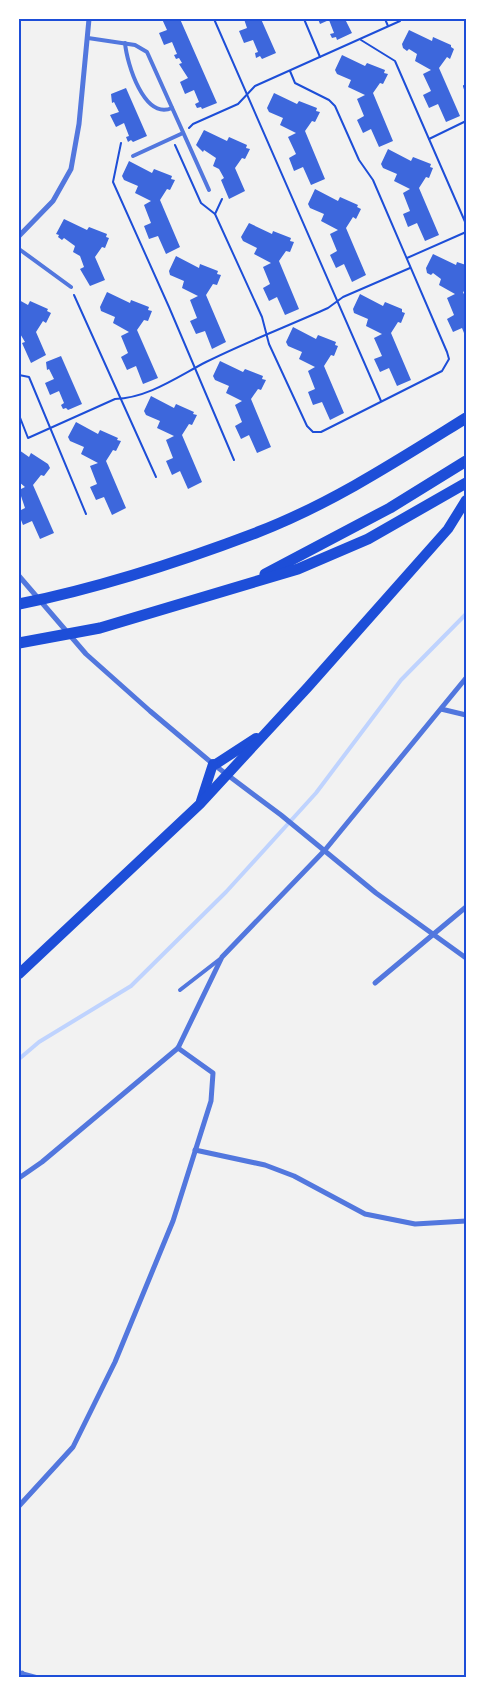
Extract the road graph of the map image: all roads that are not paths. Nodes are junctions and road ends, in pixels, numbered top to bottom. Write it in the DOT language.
graph roads {
  1 [pos="89,19"];
  2 [pos="88,38"];
  3 [pos="125,43"];
  4 [pos="172,108"];
  5 [pos="183,133"];
  6 [pos="133,156"];
  7 [pos="209,190"];
  8 [pos="19,236"];
  9 [pos="19,249"];
  10 [pos="71,287"];
  11 [pos="466,418"];
  12 [pos="466,461"];
  13 [pos="466,483"];
  14 [pos="466,500"];
  15 [pos="19,576"];
  16 [pos="236,589"];
  17 [pos="19,604"];
  18 [pos="19,643"];
  19 [pos="466,678"];
  20 [pos="441,709"];
  21 [pos="466,715"];
  22 [pos="269,729"];
  23 [pos="215,764"];
  24 [pos="228,775"];
  25 [pos="200,804"];
  26 [pos="325,850"];
  27 [pos="466,907"];
  28 [pos="435,935"];
  29 [pos="222,957"];
  30 [pos="466,958"];
  31 [pos="19,974"];
  32 [pos="375,983"];
  33 [pos="180,990"];
  34 [pos="178,1048"];
  35 [pos="195,1150"];
  36 [pos="19,1178"];
  37 [pos="466,1221"];
  38 [pos="19,1506"];
  39 [pos="20,1673"];
  40 [pos="36,1677"];
  1 -- 2 [label="street"];
  2 -- 3 [label="lane"];
  2 -- 8 [label="street"];
  3 -- 4 [label="lane"];
  3 -- 4 [label="lane"];
  4 -- 5 [label="lane"];
  5 -- 6 [label="lane"];
  5 -- 7 [label="lane"];
  9 -- 10 [label="lane"];
  11 -- 17 [label="highway"];
  12 -- 16 [label="highway"];
  13 -- 16 [label="highway"];
  14 -- 22 [label="main road"];
  15 -- 23 [label="street"];
  16 -- 18 [label="highway"];
  19 -- 20 [label="street"];
  20 -- 21 [label="street"];
  20 -- 26 [label="street"];
  22 -- 23 [label="main road"];
  22 -- 24 [label="main road"];
  23 -- 24 [label="street"];
  23 -- 25 [label="main road"];
  24 -- 25 [label="main road"];
  24 -- 26 [label="street"];
  25 -- 31 [label="main road"];
  26 -- 28 [label="street"];
  26 -- 29 [label="street"];
  27 -- 28 [label="street"];
  28 -- 30 [label="street"];
  28 -- 32 [label="street"];
  29 -- 33 [label="lane"];
  29 -- 34 [label="street"];
  34 -- 35 [label="street"];
  34 -- 36 [label="street"];
  35 -- 37 [label="street"];
  35 -- 38 [label="street"];
  39 -- 40 [label="lane"];
}
